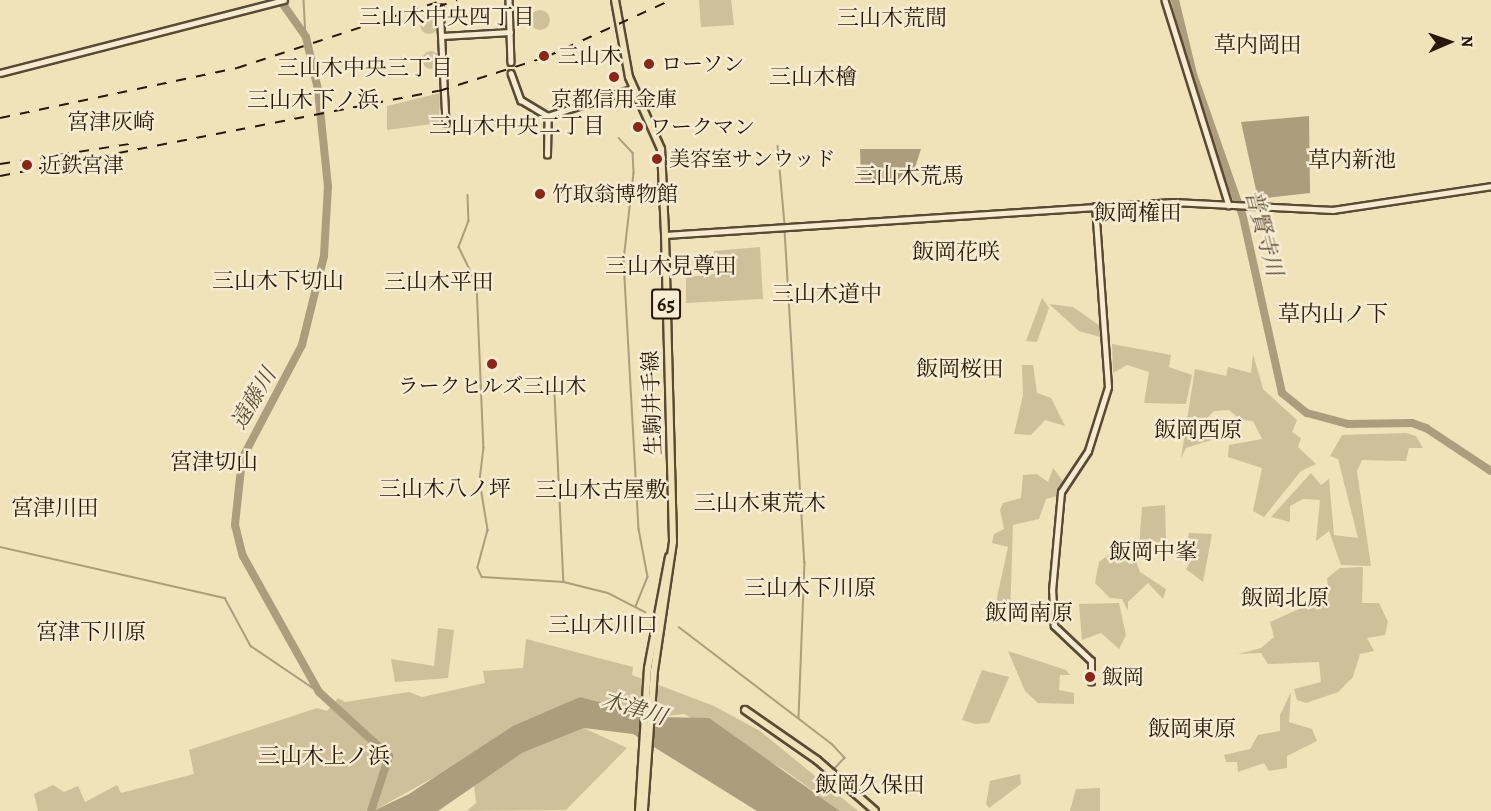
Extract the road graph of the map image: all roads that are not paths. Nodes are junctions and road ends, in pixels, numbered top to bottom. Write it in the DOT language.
graph roads {
  1 [pos="284,0"];
  2 [pos="509,0"];
  3 [pos="615,0"];
  4 [pos="1165,0"];
  5 [pos="440,7"];
  6 [pos="510,32"];
  7 [pos="442,36"];
  8 [pos="511,62"];
  9 [pos="0,73"];
  10 [pos="512,73"];
  11 [pos="634,88"];
  12 [pos="548,116"];
  13 [pos="446,123"];
  14 [pos="547,155"];
  15 [pos="1491,186"];
  16 [pos="1231,205"];
  17 [pos="1095,206"];
  18 [pos="665,235"];
  19 [pos="651,669"];
  20 [pos="1091,682"];
  21 [pos="745,710"];
  22 [pos="639,811"];
  23 [pos="644,811"];
  24 [pos="874,811"];
  1 -- 9 [label="street"];
  2 -- 6 [label="street"];
  3 -- 11 [label="main road, 生駒井手線 / 65"];
  4 -- 16 [label="street"];
  5 -- 7 [label="street"];
  6 -- 7 [label="street"];
  6 -- 8 [label="street"];
  7 -- 13 [label="street"];
  10 -- 12 [label="street"];
  11 -- 12 [label="street"];
  11 -- 18 [label="main road, 生駒井手線 / 65"];
  12 -- 14 [label="street"];
  15 -- 16 [label="street"];
  16 -- 17 [label="street"];
  17 -- 18 [label="street"];
  17 -- 20 [label="street"];
  18 -- 19 [label="main road, 生駒井手線 / 65"];
  19 -- 22 [label="main road, 生駒井手線 / 65"];
  19 -- 23 [label="main road, 生駒井手線 / 65"];
  21 -- 24 [label="main road"];
}
